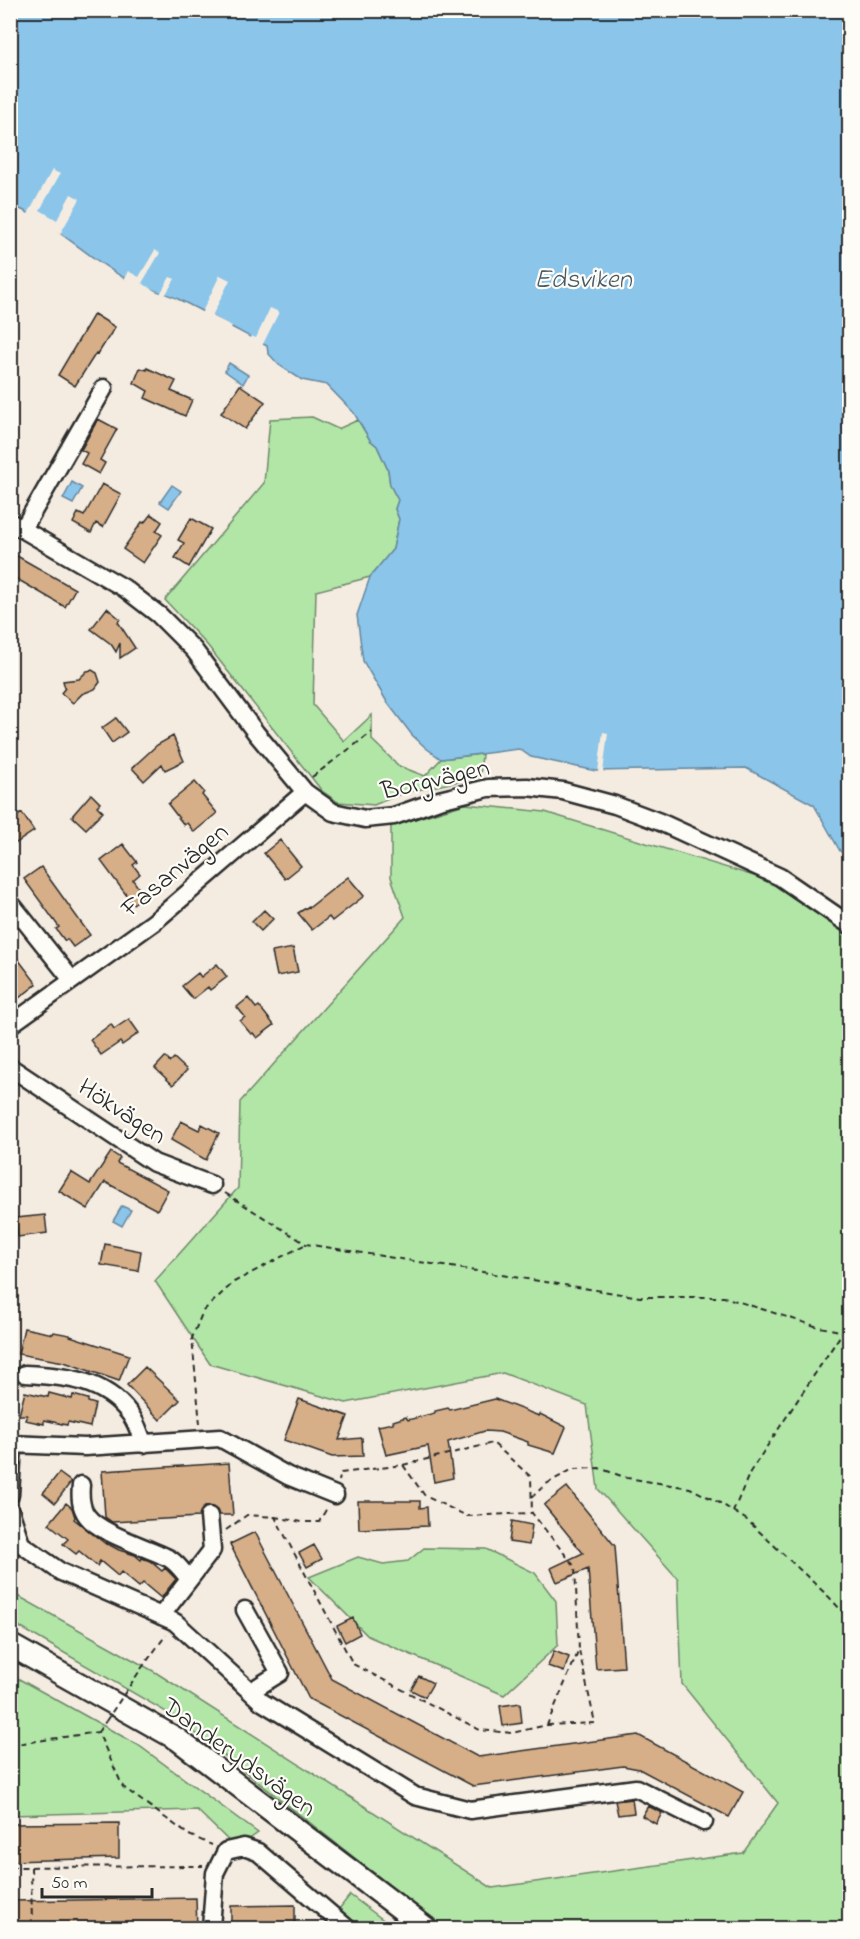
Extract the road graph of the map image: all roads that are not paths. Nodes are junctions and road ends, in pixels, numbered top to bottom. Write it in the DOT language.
graph roads {
  1 [pos="104,388"];
  2 [pos="17,525"];
  3 [pos="302,789"];
  4 [pos="13,906"];
  5 [pos="849,925"];
  6 [pos="72,980"];
  7 [pos="10,1025"];
  8 [pos="10,1067"];
  9 [pos="212,1185"];
  10 [pos="25,1374"];
  11 [pos="12,1444"];
  12 [pos="144,1444"];
  13 [pos="81,1485"];
  14 [pos="10,1495"];
  15 [pos="335,1495"];
  16 [pos="10,1510"];
  17 [pos="209,1516"];
  18 [pos="189,1579"];
  19 [pos="245,1610"];
  20 [pos="168,1619"];
  21 [pos="10,1645"];
  22 [pos="251,1691"];
  23 [pos="704,1822"];
  24 [pos="211,1929"];
  25 [pos="347,1929"];
  26 [pos="426,1929"];
  1 -- 2 [label="street"];
  2 -- 3 [label="street, Borgvägen"];
  3 -- 5 [label="street, Borgvägen"];
  3 -- 6 [label="street, Fasanvägen"];
  4 -- 6 [label="street"];
  6 -- 7 [label="street, Fasanvägen"];
  8 -- 9 [label="street, Hökvägen"];
  10 -- 12 [label="street"];
  11 -- 12 [label="street"];
  11 -- 14 [label="street"];
  12 -- 15 [label="street"];
  13 -- 18 [label="street"];
  16 -- 20 [label="street"];
  17 -- 18 [label="street"];
  18 -- 20 [label="street"];
  19 -- 22 [label="street"];
  20 -- 22 [label="street"];
  21 -- 26 [label="main road, Danderydsvägen"];
  22 -- 23 [label="street"];
  24 -- 25 [label="street"];
}
